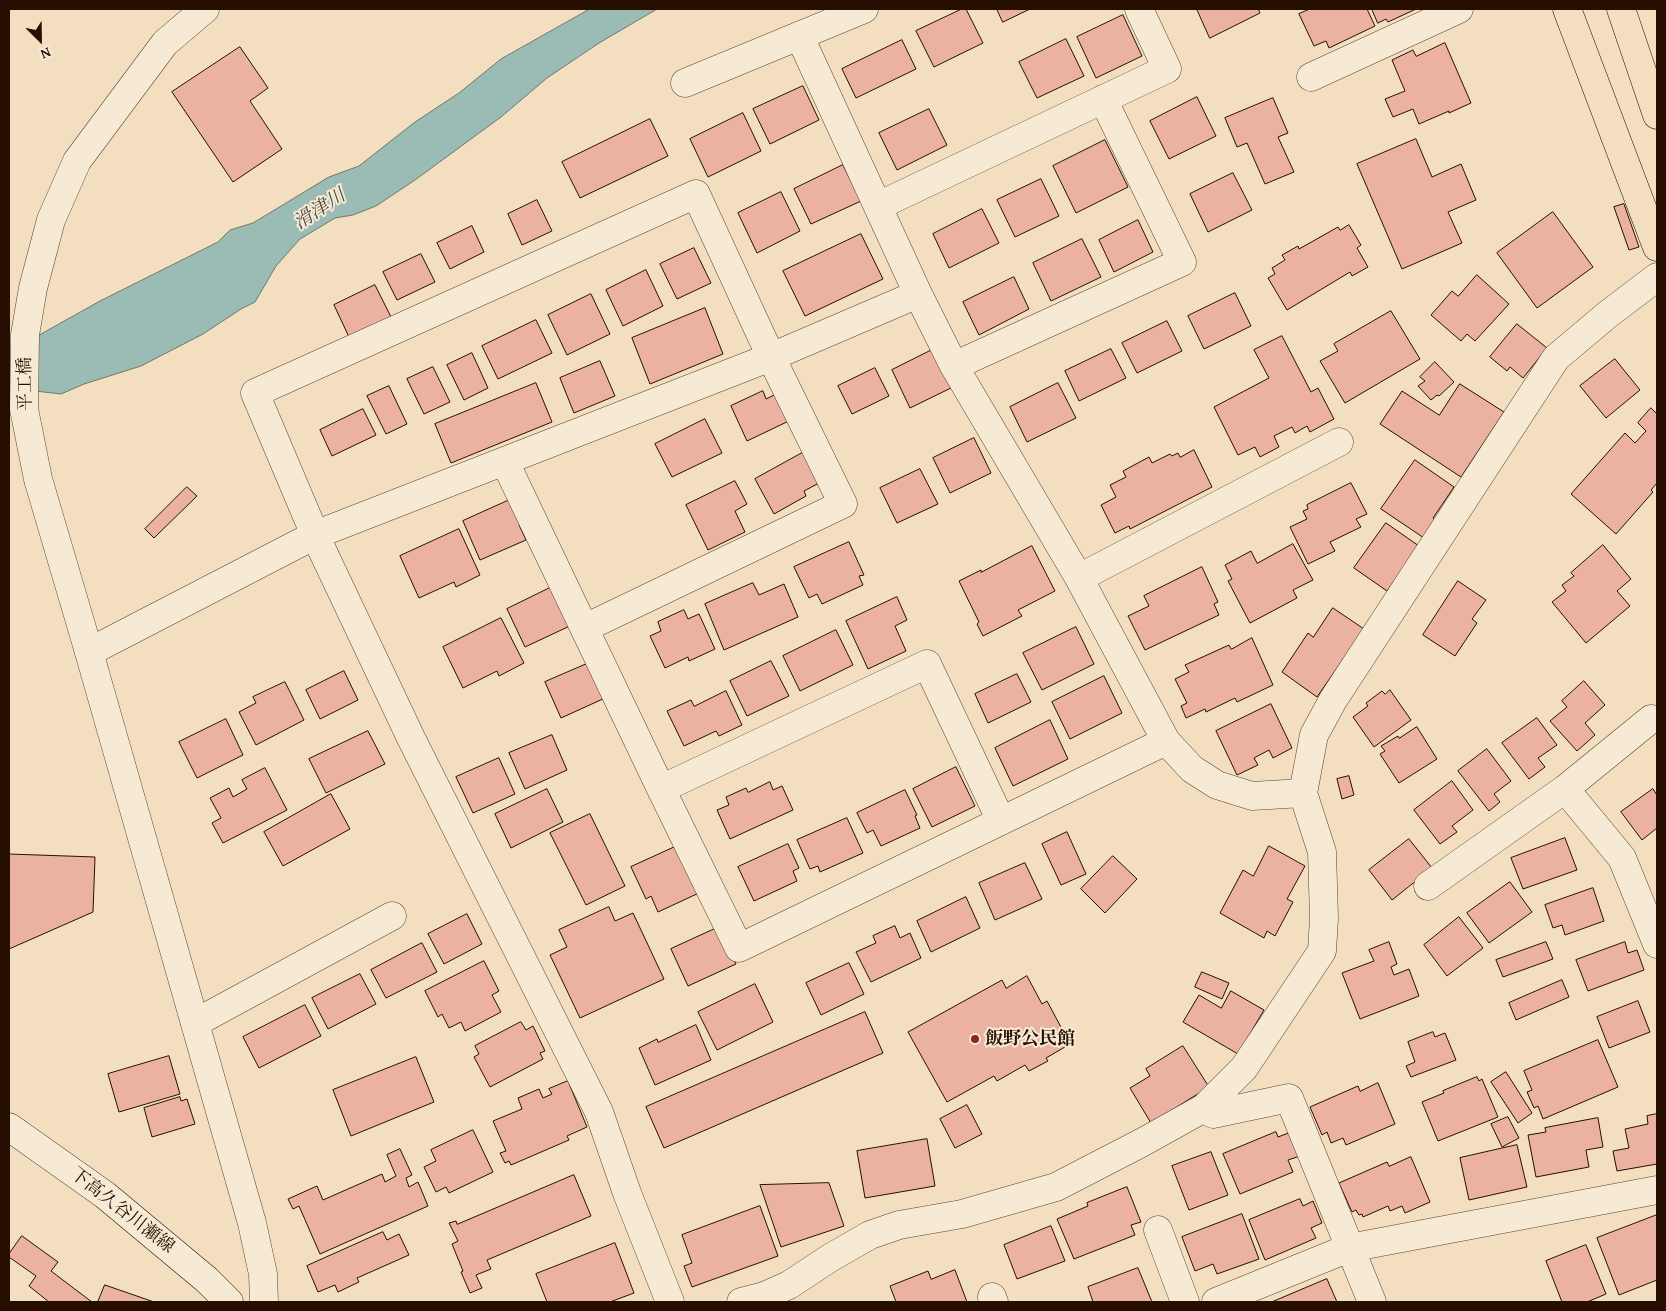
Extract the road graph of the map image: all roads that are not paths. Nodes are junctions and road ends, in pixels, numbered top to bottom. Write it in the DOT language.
graph roads {
  1 [pos="205,9"];
  2 [pos="864,9"];
  3 [pos="1139,9"];
  4 [pos="1459,9"];
  5 [pos="1567,9"];
  6 [pos="1621,9"];
  7 [pos="800,37"];
  8 [pos="1311,77"];
  9 [pos="685,83"];
  10 [pos="1103,99"];
  11 [pos="1657,115"];
  12 [pos="878,206"];
  13 [pos="1657,247"];
  14 [pos="1657,277"];
  15 [pos="918,294"];
  16 [pos="771,358"];
  17 [pos="954,366"];
  18 [pos="1339,442"];
  19 [pos="505,462"];
  20 [pos="315,535"];
  21 [pos="1079,578"];
  22 [pos="584,628"];
  23 [pos="90,652"];
  24 [pos="1651,719"];
  25 [pos="1166,741"];
  26 [pos="661,789"];
  27 [pos="1565,789"];
  28 [pos="1303,793"];
  29 [pos="1001,821"];
  30 [pos="1428,886"];
  31 [pos="392,916"];
  32 [pos="1657,944"];
  33 [pos="195,1024"];
  34 [pos="1204,1108"];
  35 [pos="9,1127"];
  36 [pos="1657,1190"];
  37 [pos="1158,1230"];
  38 [pos="1349,1248"];
  39 [pos="229,1302"];
  40 [pos="264,1302"];
  41 [pos="670,1302"];
  42 [pos="741,1302"];
  43 [pos="1185,1302"];
  44 [pos="1216,1302"];
  45 [pos="1372,1302"];
  1 -- 23 [label="street, 平工橋"];
  2 -- 7 [label="street"];
  3 -- 10 [label="street"];
  4 -- 8 [label="street"];
  5 -- 13 [label="main road"];
  6 -- 11 [label="main road"];
  7 -- 9 [label="street"];
  7 -- 12 [label="street"];
  10 -- 12 [label="street"];
  10 -- 17 [label="street"];
  12 -- 15 [label="street"];
  14 -- 28 [label="street"];
  15 -- 16 [label="street"];
  15 -- 17 [label="street"];
  16 -- 19 [label="street"];
  16 -- 20 [label="street"];
  16 -- 22 [label="street"];
  17 -- 21 [label="street"];
  18 -- 21 [label="street"];
  19 -- 20 [label="street"];
  19 -- 22 [label="street"];
  20 -- 23 [label="street"];
  20 -- 41 [label="street"];
  21 -- 25 [label="street"];
  22 -- 26 [label="street"];
  23 -- 33 [label="street, 平工橋"];
  24 -- 27 [label="street"];
  25 -- 28 [label="street"];
  25 -- 29 [label="street"];
  26 -- 29 [label="street"];
  26 -- 29 [label="street"];
  27 -- 30 [label="street"];
  27 -- 32 [label="street"];
  28 -- 34 [label="street"];
  31 -- 33 [label="street"];
  33 -- 40 [label="street, 平工橋"];
  34 -- 38 [label="street"];
  34 -- 42 [label="street"];
  35 -- 39 [label="street, 下高久谷川瀬線"];
  36 -- 38 [label="street"];
  37 -- 43 [label="street"];
  38 -- 44 [label="street"];
  38 -- 45 [label="street"];
}
